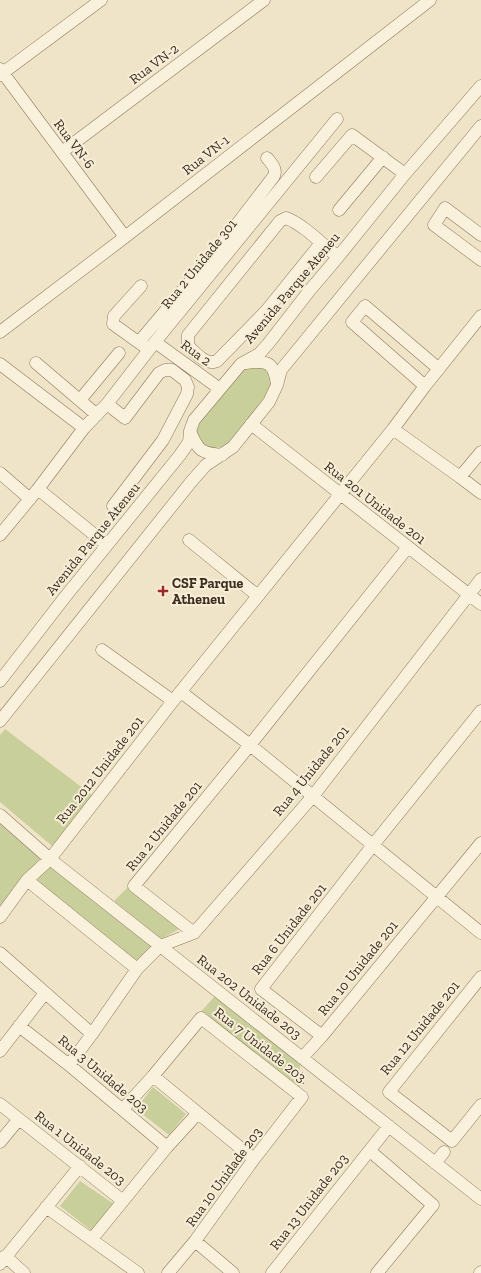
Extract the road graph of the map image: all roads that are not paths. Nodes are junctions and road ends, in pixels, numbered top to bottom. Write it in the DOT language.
graph roads {
  1 [pos="101,0"];
  2 [pos="264,0"];
  3 [pos="430,0"];
  4 [pos="1,73"];
  5 [pos="481,86"];
  6 [pos="337,119"];
  7 [pos="481,126"];
  8 [pos="62,152"];
  9 [pos="382,157"];
  10 [pos="267,158"];
  11 [pos="405,174"];
  12 [pos="316,177"];
  13 [pos="340,210"];
  14 [pos="481,235"];
  15 [pos="125,237"];
  16 [pos="321,243"];
  17 [pos="338,257"];
  18 [pos="481,260"];
  19 [pos="141,286"];
  20 [pos="481,316"];
  21 [pos="0,332"];
  22 [pos="148,345"];
  23 [pos="119,353"];
  24 [pos="36,363"];
  25 [pos="0,364"];
  26 [pos="241,364"];
  27 [pos="439,369"];
  28 [pos="277,385"];
  29 [pos="425,386"];
  30 [pos="220,389"];
  31 [pos="80,400"];
  32 [pos="107,404"];
  33 [pos="98,415"];
  34 [pos="251,424"];
  35 [pos="84,428"];
  36 [pos="393,429"];
  37 [pos="190,431"];
  38 [pos="481,452"];
  39 [pos="222,454"];
  40 [pos="0,473"];
  41 [pos="460,477"];
  42 [pos="38,489"];
  43 [pos="481,493"];
  44 [pos="340,494"];
  45 [pos="30,499"];
  46 [pos="113,506"];
  47 [pos="0,535"];
  48 [pos="189,540"];
  49 [pos="107,545"];
  50 [pos="408,547"];
  51 [pos="481,579"];
  52 [pos="468,594"];
  53 [pos="258,596"];
  54 [pos="481,604"];
  55 [pos="102,650"];
  56 [pos="0,682"];
  57 [pos="177,696"];
  58 [pos="481,711"];
  59 [pos="0,721"];
  60 [pos="250,745"];
  61 [pos="313,796"];
  62 [pos="0,815"];
  63 [pos="481,843"];
  64 [pos="373,845"];
  65 [pos="50,858"];
  66 [pos="27,880"];
  67 [pos="437,897"];
  68 [pos="0,917"];
  69 [pos="194,933"];
  70 [pos="481,933"];
  71 [pos="160,946"];
  72 [pos="0,953"];
  73 [pos="137,969"];
  74 [pos="481,977"];
  75 [pos="45,994"];
  76 [pos="20,1026"];
  77 [pos="92,1034"];
  78 [pos="322,1036"];
  79 [pos="0,1051"];
  80 [pos="302,1058"];
  81 [pos="69,1064"];
  82 [pos="154,1076"];
  83 [pos="302,1097"];
  84 [pos="0,1104"];
  85 [pos="481,1105"];
  86 [pos="123,1109"];
  87 [pos="198,1113"];
  88 [pos="19,1119"];
  89 [pos="389,1126"];
  90 [pos="0,1142"];
  91 [pos="168,1147"];
  92 [pos="370,1151"];
  93 [pos="444,1152"];
  94 [pos="254,1159"];
  95 [pos="435,1163"];
  96 [pos="80,1166"];
  97 [pos="481,1199"];
  98 [pos="123,1201"];
  99 [pos="46,1207"];
  100 [pos="92,1239"];
  101 [pos="195,1241"];
  102 [pos="3,1260"];
  103 [pos="24,1273"];
  104 [pos="138,1273"];
  105 [pos="168,1273"];
  106 [pos="233,1273"];
  107 [pos="272,1273"];
  108 [pos="377,1273"];
  1 -- 4 [label="street"];
  2 -- 8 [label="street, Rua VN-2"];
  3 -- 15 [label="street, Rua VN-1"];
  4 -- 8 [label="street, Rua VN-6"];
  5 -- 11 [label="street, Avenida Parque Ateneu"];
  6 -- 22 [label="street, Rua 2 Unidade 301"];
  7 -- 28 [label="street"];
  8 -- 15 [label="street, Rua VN-6"];
  9 -- 11 [label="street"];
  9 -- 12 [label="street"];
  9 -- 13 [label="street"];
  10 -- 22 [label="street"];
  11 -- 17 [label="street, Avenida Parque Ateneu"];
  14 -- 18 [label="street"];
  15 -- 21 [label="street, Rua VN-1"];
  16 -- 16 [label="street"];
  16 -- 17 [label="street"];
  17 -- 26 [label="street, Avenida Parque Ateneu"];
  19 -- 22 [label="street, Rua 2"];
  20 -- 27 [label="street, Rua 2012 Unidade 201"];
  22 -- 30 [label="street, Rua 2"];
  22 -- 32 [label="street, Rua 2 Unidade 301"];
  23 -- 31 [label="street"];
  24 -- 31 [label="street"];
  25 -- 35 [label="street"];
  26 -- 28 [label="street"];
  26 -- 30 [label="street, Avenida Parque Ateneu"];
  27 -- 29 [label="street, Rua 2012 Unidade 201"];
  27 -- 29 [label="street"];
  28 -- 34 [label="street"];
  29 -- 36 [label="street, Rua 2012 Unidade 201"];
  30 -- 37 [label="street, Avenida Parque Ateneu"];
  31 -- 33 [label="street"];
  32 -- 33 [label="street, Rua 2 Unidade 301"];
  32 -- 46 [label="street"];
  33 -- 35 [label="street, Rua 2 Unidade 301"];
  34 -- 39 [label="street"];
  34 -- 44 [label="street, Rua 201 Unidade 201"];
  35 -- 42 [label="street, Rua 2 Unidade 301"];
  36 -- 41 [label="street"];
  36 -- 44 [label="street, Rua 2012 Unidade 201"];
  37 -- 39 [label="street"];
  37 -- 49 [label="street, Avenida Parque Ateneu"];
  38 -- 41 [label="street"];
  39 -- 59 [label="street"];
  40 -- 45 [label="street"];
  41 -- 43 [label="street"];
  42 -- 45 [label="street, Rua 2 Unidade 301"];
  42 -- 49 [label="street"];
  44 -- 50 [label="street, Rua 201 Unidade 201"];
  44 -- 53 [label="street, Rua 2012 Unidade 201"];
  45 -- 47 [label="street, Rua 2 Unidade 301"];
  48 -- 53 [label="street"];
  49 -- 56 [label="street, Avenida Parque Ateneu"];
  50 -- 52 [label="street, Rua 201 Unidade 201"];
  50 -- 60 [label="street, Rua 2 Unidade 201"];
  51 -- 52 [label="street, Rua 4 Unidade 201"];
  52 -- 54 [label="street, Rua 201 Unidade 201"];
  52 -- 61 [label="street, Rua 4 Unidade 201"];
  53 -- 57 [label="street, Rua 2012 Unidade 201"];
  55 -- 57 [label="street"];
  57 -- 60 [label="street"];
  57 -- 65 [label="street, Rua 2012 Unidade 201"];
  58 -- 64 [label="street, Rua 6 Unidade 201"];
  60 -- 61 [label="street"];
  60 -- 69 [label="street, Rua 2 Unidade 201"];
  61 -- 64 [label="street"];
  61 -- 69 [label="street, Rua 4 Unidade 201"];
  62 -- 65 [label="street, Rua 202 Unidade 203"];
  63 -- 67 [label="street, Rua 10 Unidade 201"];
  64 -- 67 [label="street"];
  64 -- 78 [label="street, Rua 6 Unidade 201"];
  65 -- 66 [label="street, Rua 2012 Unidade 201"];
  65 -- 71 [label="street, Rua 202 Unidade 203"];
  66 -- 68 [label="street, Rua 2012 Unidade 201"];
  66 -- 73 [label="street"];
  67 -- 70 [label="street"];
  67 -- 78 [label="street, Rua 10 Unidade 201"];
  69 -- 71 [label="street, Rua 4 Unidade 201"];
  71 -- 73 [label="street"];
  71 -- 80 [label="street, Rua 202 Unidade 203"];
  72 -- 75 [label="street, Rua 3 Unidade 203"];
  73 -- 77 [label="street"];
  74 -- 85 [label="street, Rua 12 Unidade 201"];
  75 -- 76 [label="street"];
  75 -- 77 [label="street, Rua 3 Unidade 203"];
  76 -- 79 [label="street"];
  76 -- 81 [label="street, Rua 3 Unidade 203"];
  77 -- 81 [label="street"];
  78 -- 80 [label="street, Rua 10 Unidade 201"];
  80 -- 89 [label="street, Rua 202 Unidade 203"];
  81 -- 86 [label="street, Rua 3 Unidade 203"];
  82 -- 83 [label="street, Rua 7 Unidade 203"];
  82 -- 86 [label="street, Rua 7 Unidade 203"];
  82 -- 87 [label="street"];
  83 -- 94 [label="street, Rua 10 Unidade 203"];
  84 -- 88 [label="street, Rua 1 Unidade 203"];
  86 -- 91 [label="street, Rua 3 Unidade 203"];
  87 -- 91 [label="street"];
  87 -- 94 [label="street"];
  88 -- 90 [label="street, Rua 1 Unidade 203"];
  88 -- 96 [label="street, Rua 1 Unidade 203"];
  89 -- 92 [label="street, Rua 13 Unidade 203"];
  89 -- 95 [label="street, Rua 202 Unidade 203"];
  91 -- 98 [label="street"];
  92 -- 107 [label="street, Rua 13 Unidade 203"];
  92 -- 108 [label="street, Rua 13 Unidade 203"];
  93 -- 95 [label="street"];
  94 -- 101 [label="street, Rua 10 Unidade 203"];
  95 -- 97 [label="street, Rua 202 Unidade 203"];
  96 -- 98 [label="street, Rua 1 Unidade 203"];
  96 -- 99 [label="street"];
  98 -- 100 [label="street"];
  99 -- 100 [label="street"];
  99 -- 102 [label="street"];
  100 -- 104 [label="street"];
  101 -- 105 [label="street, Rua 10 Unidade 203"];
  101 -- 106 [label="street"];
  102 -- 103 [label="street"];
}
